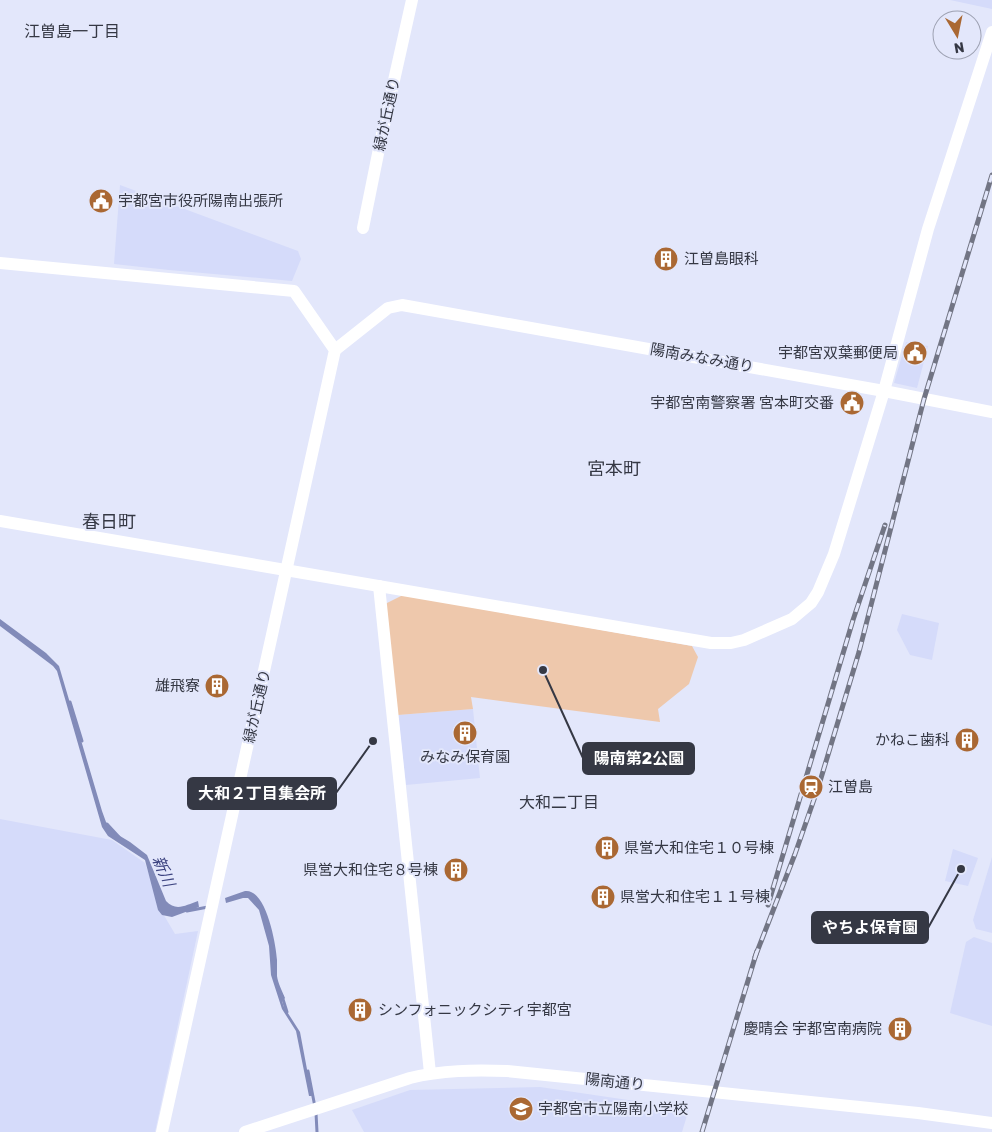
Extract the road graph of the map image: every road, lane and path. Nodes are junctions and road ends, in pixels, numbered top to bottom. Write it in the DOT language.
graph roads {
  1 [pos="412,0"];
  2 [pos="992,32"];
  3 [pos="363,228"];
  4 [pos="0,263"];
  5 [pos="335,350"];
  6 [pos="884,391"];
  7 [pos="992,412"];
  8 [pos="0,521"];
  9 [pos="287,570"];
  10 [pos="379,586"];
  11 [pos="430,1073"];
  12 [pos="990,1123"];
  13 [pos="162,1132"];
  14 [pos="245,1132"];
  1 -- 3 [label="street, 緑が丘通り"];
  2 -- 6 [label="street"];
  4 -- 5 [label="street"];
  5 -- 6 [label="street, 陽南みなみ通り"];
  5 -- 9 [label="street, 緑が丘通り"];
  6 -- 7 [label="street, 陽南みなみ通り"];
  6 -- 10 [label="street"];
  8 -- 9 [label="street"];
  9 -- 10 [label="street"];
  9 -- 13 [label="street, 緑が丘通り"];
  10 -- 11 [label="street"];
  11 -- 12 [label="street, 陽南通り"];
  11 -- 14 [label="street, 陽南通り"];
}
